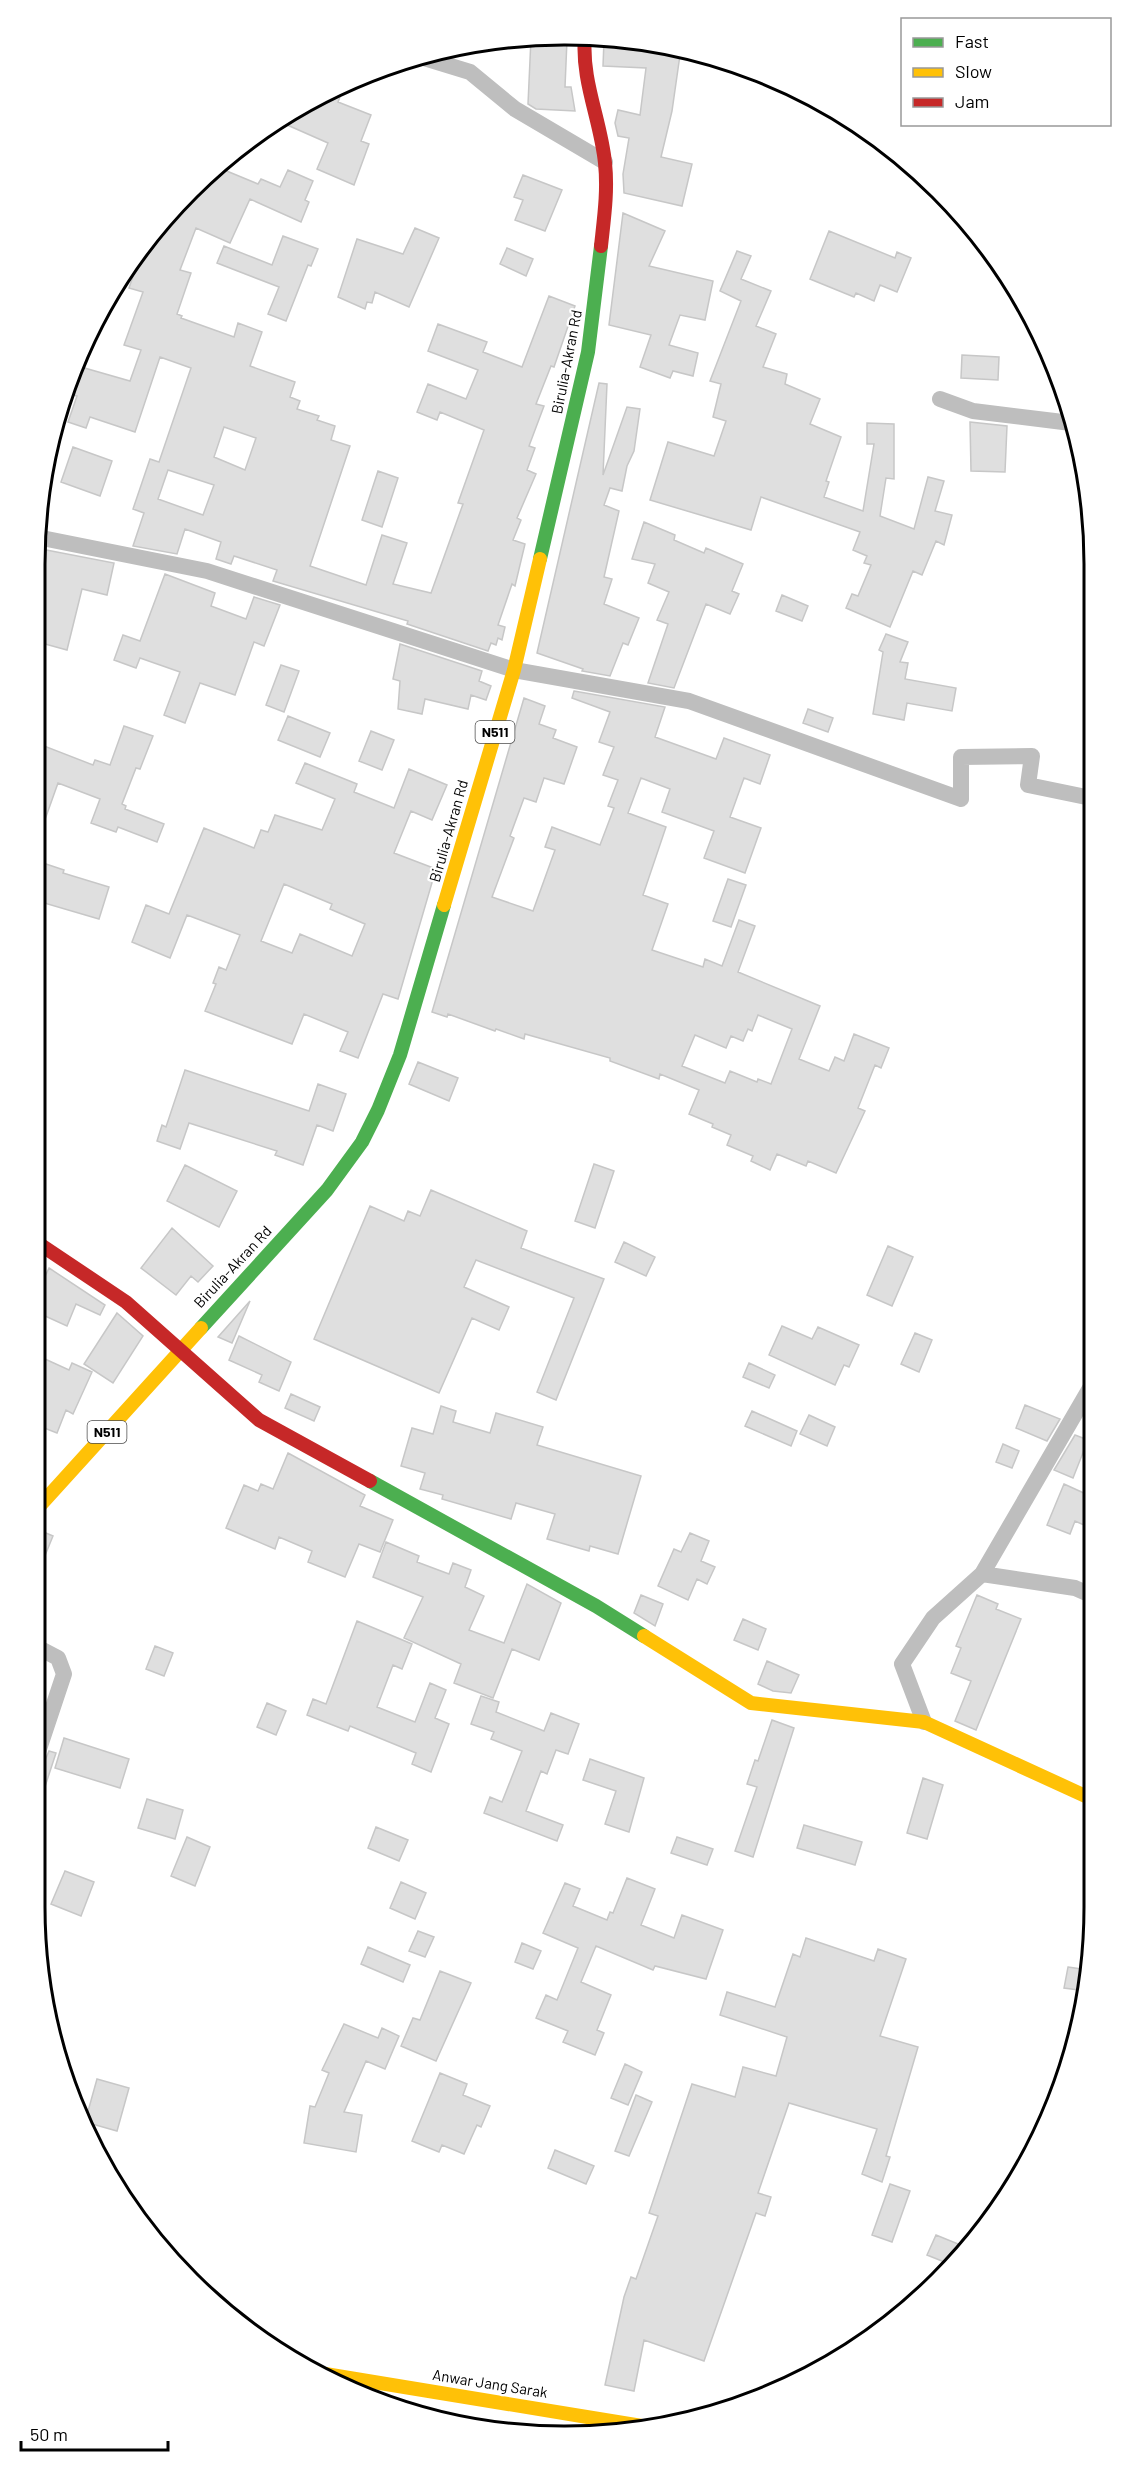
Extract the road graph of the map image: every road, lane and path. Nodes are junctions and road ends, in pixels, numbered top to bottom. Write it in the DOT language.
graph roads {
  1 [pos="584,46"];
  2 [pos="436,62"];
  3 [pos="605,162"];
  4 [pos="940,399"];
  5 [pos="1064,422"];
  6 [pos="46,539"];
  7 [pos="514,670"];
  8 [pos="1084,797"];
  9 [pos="45,1248"];
  10 [pos="178,1352"];
  11 [pos="1084,1398"];
  12 [pos="45,1499"];
  13 [pos="982,1574"];
  14 [pos="1084,1592"];
  15 [pos="45,1652"];
  16 [pos="924,1722"];
  17 [pos="45,1729"];
  18 [pos="1084,1795"];
  19 [pos="347,2377"];
  20 [pos="623,2423"];
  1 -- 3 [label="main road, Birulia-Akran Rd / N511"];
  2 -- 3 [label="street"];
  3 -- 7 [label="main road, Birulia-Akran Rd / N511"];
  4 -- 5 [label="street"];
  6 -- 7 [label="street"];
  7 -- 8 [label="street"];
  7 -- 10 [label="main road, Birulia-Akran Rd / N511"];
  9 -- 10 [label="main road"];
  10 -- 12 [label="main road, Birulia-Akran Rd / N511"];
  10 -- 16 [label="main road"];
  11 -- 13 [label="street"];
  13 -- 14 [label="street"];
  13 -- 16 [label="street"];
  15 -- 17 [label="street"];
  16 -- 18 [label="main road"];
  19 -- 20 [label="main road, Anwar Jang Sarak"];
}
